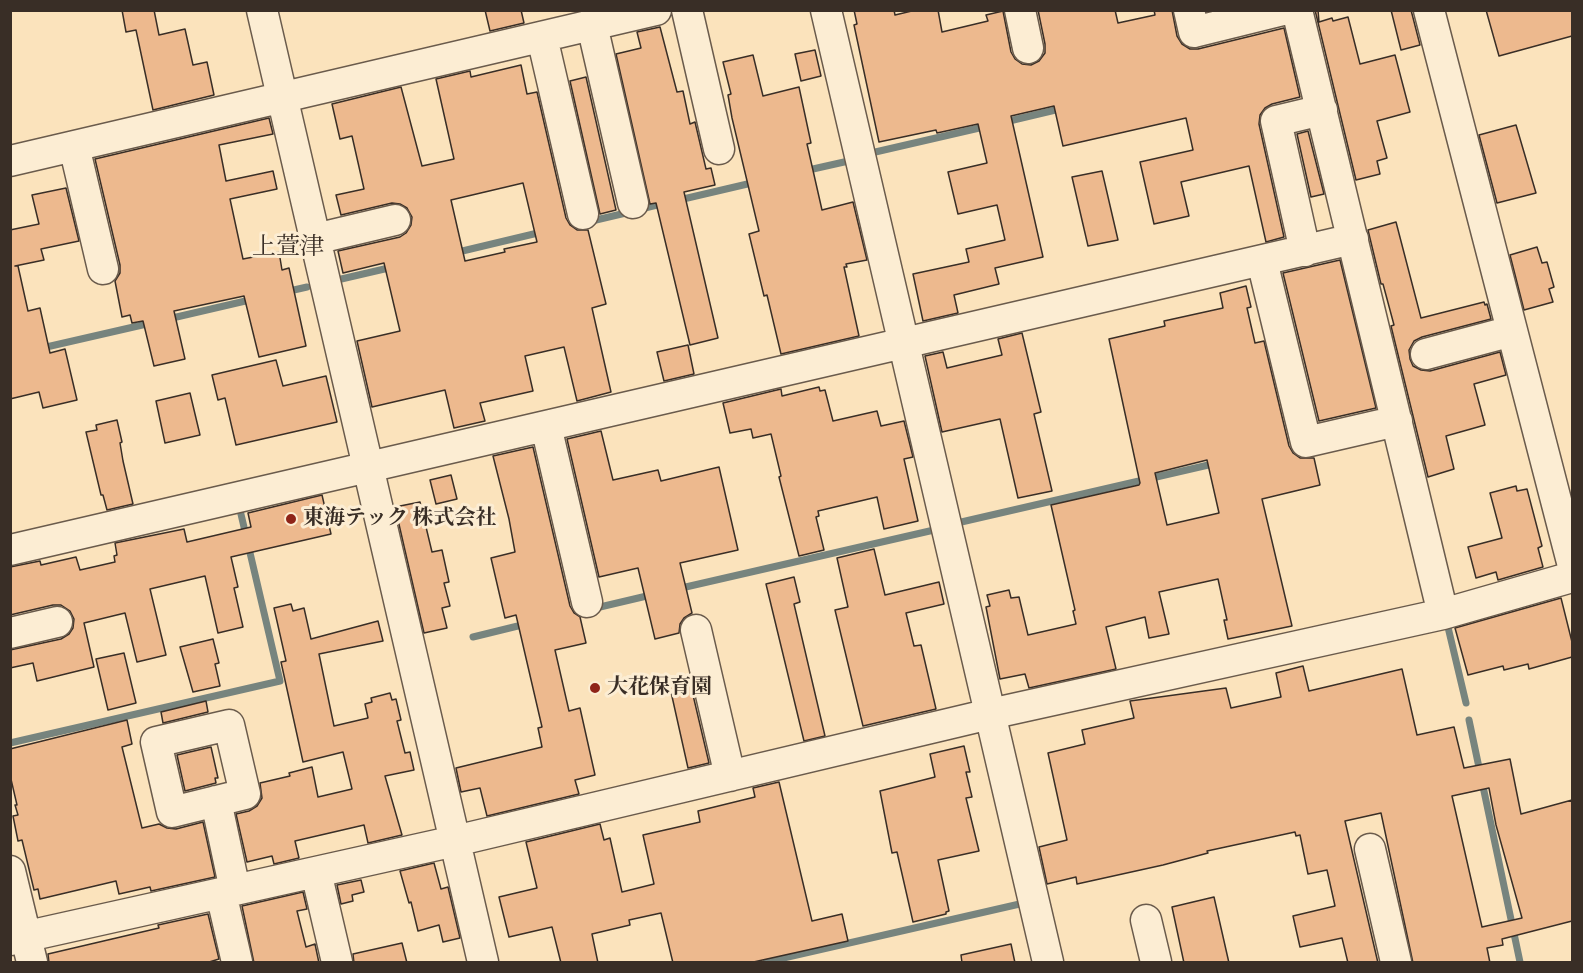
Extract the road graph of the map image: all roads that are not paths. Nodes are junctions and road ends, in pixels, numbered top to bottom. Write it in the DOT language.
graph roads {
  1 [pos="262,10"];
  2 [pos="656,10"];
  3 [pos="687,10"];
  4 [pos="826,10"];
  5 [pos="1020,10"];
  6 [pos="1189,10"];
  7 [pos="1283,10"];
  8 [pos="1297,10"];
  9 [pos="1429,10"];
  10 [pos="592,26"];
  11 [pos="542,37"];
  12 [pos="1028,48"];
  13 [pos="282,97"];
  14 [pos="1322,110"];
  15 [pos="74,146"];
  16 [pos="719,149"];
  17 [pos="10,161"];
  18 [pos="633,203"];
  19 [pos="583,214"];
  20 [pos="395,220"];
  21 [pos="315,239"];
  22 [pos="1353,239"];
  23 [pos="1305,250"];
  24 [pos="1262,261"];
  25 [pos="103,268"];
  26 [pos="1512,331"];
  27 [pos="904,343"];
  28 [pos="1426,354"];
  29 [pos="1397,421"];
  30 [pos="546,426"];
  31 [pos="368,467"];
  32 [pos="10,550"];
  33 [pos="1572,562"];
  34 [pos="1572,577"];
  35 [pos="587,602"];
  36 [pos="1443,614"];
  37 [pos="57,622"];
  38 [pos="696,630"];
  39 [pos="10,633"];
  40 [pos="990,714"];
  41 [pos="730,776"];
  42 [pos="216,801"];
  43 [pos="455,840"];
  44 [pos="1370,849"];
  45 [pos="10,871"];
  46 [pos="316,872"];
  47 [pos="228,891"];
  48 [pos="1146,921"];
  49 [pos="23,946"];
  50 [pos="237,963"];
  51 [pos="336,963"];
  52 [pos="483,963"];
  53 [pos="1048,963"];
  54 [pos="1156,963"];
  55 [pos="1396,963"];
  1 -- 13 [label="street"];
  2 -- 10 [label="street"];
  3 -- 16 [label="street"];
  4 -- 27 [label="street"];
  5 -- 12 [label="street"];
  6 -- 7 [label="street"];
  8 -- 14 [label="street"];
  9 -- 26 [label="street"];
  10 -- 11 [label="street"];
  10 -- 18 [label="street"];
  11 -- 13 [label="street"];
  11 -- 19 [label="street"];
  13 -- 15 [label="street"];
  13 -- 21 [label="street"];
  14 -- 22 [label="street"];
  14 -- 23 [label="street"];
  15 -- 17 [label="street"];
  15 -- 25 [label="street"];
  20 -- 21 [label="street"];
  21 -- 31 [label="street"];
  22 -- 23 [label="street"];
  22 -- 29 [label="street"];
  23 -- 24 [label="street"];
  24 -- 27 [label="street"];
  24 -- 29 [label="street"];
  26 -- 28 [label="street"];
  26 -- 33 [label="street"];
  27 -- 30 [label="street"];
  27 -- 40 [label="street"];
  29 -- 36 [label="street"];
  30 -- 31 [label="street"];
  30 -- 35 [label="street"];
  31 -- 32 [label="street"];
  31 -- 43 [label="street"];
  34 -- 36 [label="street"];
  36 -- 40 [label="street"];
  37 -- 39 [label="street"];
  38 -- 41 [label="street"];
  40 -- 41 [label="street"];
  40 -- 53 [label="street"];
  41 -- 43 [label="street"];
  42 -- 47 [label="street"];
  43 -- 46 [label="street"];
  43 -- 52 [label="street"];
  44 -- 55 [label="street"];
  45 -- 49 [label="street"];
  46 -- 47 [label="street"];
  46 -- 51 [label="street"];
  47 -- 49 [label="street"];
  47 -- 50 [label="street"];
  48 -- 54 [label="street"];
}
